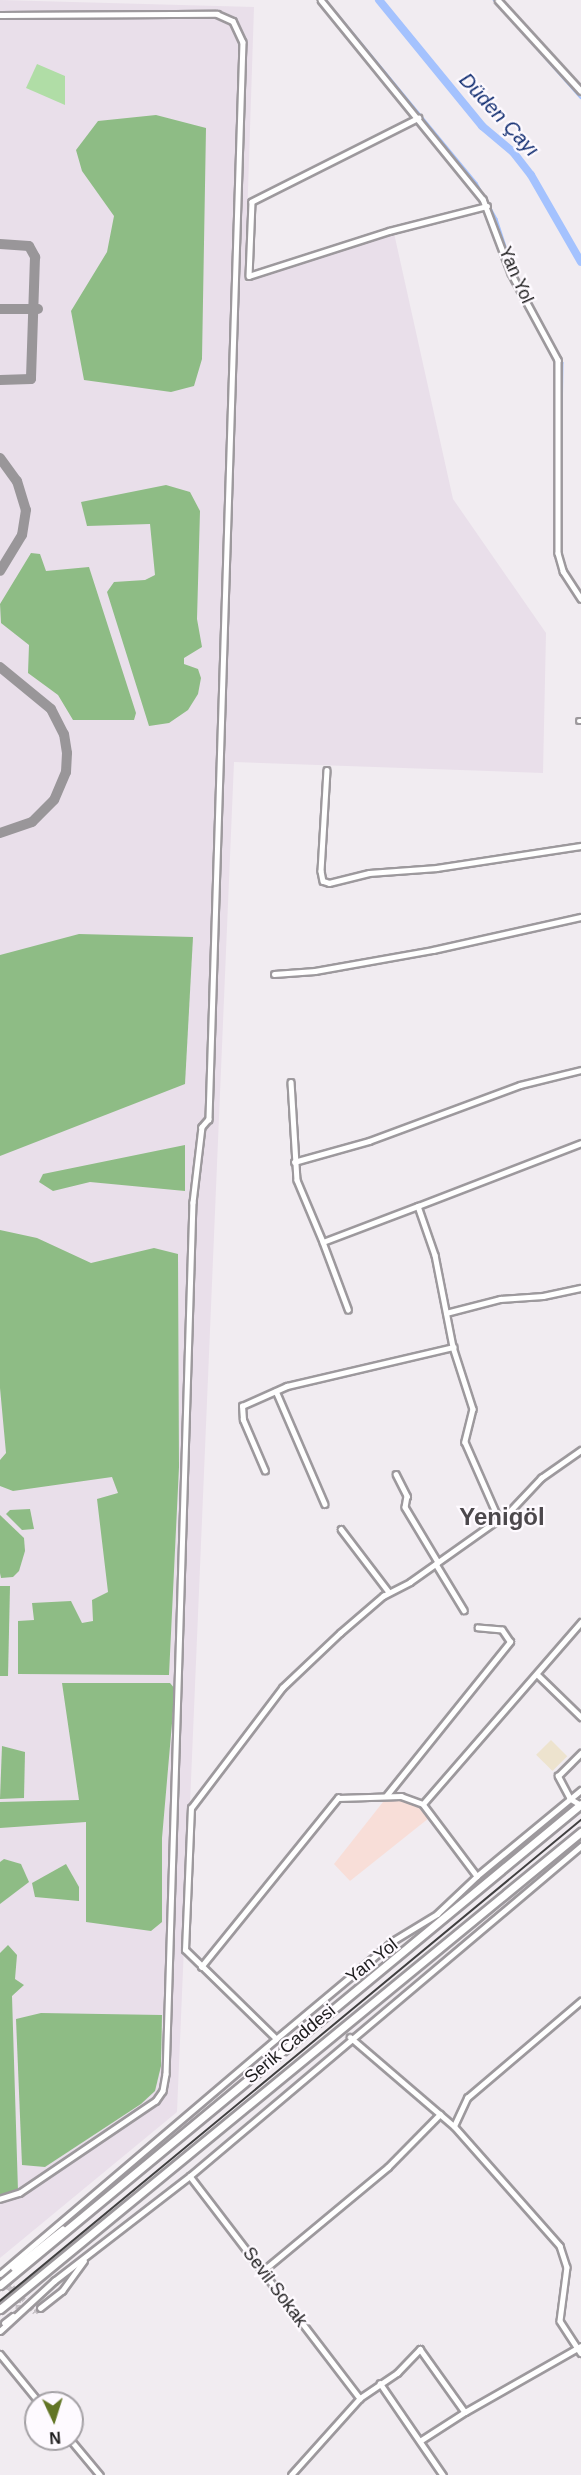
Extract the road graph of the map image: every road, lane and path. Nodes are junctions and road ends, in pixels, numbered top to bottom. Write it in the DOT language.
graph roads {
  1 [pos="321,0"];
  2 [pos="498,0"];
  3 [pos="0,15"];
  4 [pos="581,91"];
  5 [pos="419,118"];
  6 [pos="487,206"];
  7 [pos="581,599"];
  8 [pos="327,770"];
  9 [pos="581,846"];
  10 [pos="581,917"];
  11 [pos="274,974"];
  12 [pos="581,1070"];
  13 [pos="291,1082"];
  14 [pos="581,1143"];
  15 [pos="294,1162"];
  16 [pos="418,1206"];
  17 [pos="323,1242"];
  18 [pos="581,1288"];
  19 [pos="348,1309"];
  20 [pos="446,1313"];
  21 [pos="453,1347"];
  22 [pos="276,1391"];
  23 [pos="581,1450"];
  24 [pos="265,1471"];
  25 [pos="396,1474"];
  26 [pos="325,1504"];
  27 [pos="499,1519"];
  28 [pos="341,1529"];
  29 [pos="437,1563"];
  30 [pos="389,1592"];
  31 [pos="464,1610"];
  32 [pos="581,1622"];
  33 [pos="478,1628"];
  34 [pos="537,1674"];
  35 [pos="581,1717"];
  36 [pos="581,1753"];
  37 [pos="581,1790"];
  38 [pos="386,1796"];
  39 [pos="570,1799"];
  40 [pos="423,1804"];
  41 [pos="564,1804"];
  42 [pos="580,1805"];
  43 [pos="571,1813"];
  44 [pos="581,1832"];
  45 [pos="577,1839"];
  46 [pos="581,1846"];
  47 [pos="477,1876"];
  48 [pos="201,1967"];
  49 [pos="581,2001"];
  50 [pos="350,2037"];
  51 [pos="276,2039"];
  52 [pos="440,2114"];
  53 [pos="454,2126"];
  54 [pos="189,2176"];
  55 [pos="0,2199"];
  56 [pos="85,2215"];
  57 [pos="84,2261"];
  58 [pos="13,2268"];
  59 [pos="264,2270"];
  60 [pos="0,2274"];
  61 [pos="57,2280"];
  62 [pos="63,2284"];
  63 [pos="0,2285"];
  64 [pos="40,2308"];
  65 [pos="0,2309"];
  66 [pos="13,2316"];
  67 [pos="0,2329"];
  68 [pos="579,2346"];
  69 [pos="581,2353"];
  70 [pos="0,2354"];
  71 [pos="380,2383"];
  72 [pos="30,2391"];
  73 [pos="360,2398"];
  74 [pos="465,2412"];
  75 [pos="420,2441"];
  76 [pos="80,2451"];
  77 [pos="100,2475"];
  78 [pos="291,2475"];
  79 [pos="443,2475"];
  1 -- 5 [label="street, Yan Yol"];
  2 -- 4 [label="street"];
  3 -- 55 [label="street"];
  5 -- 6 [label="street, Yan Yol"];
  5 -- 6 [label="street"];
  6 -- 7 [label="street, Yan Yol"];
  8 -- 9 [label="street"];
  10 -- 11 [label="street"];
  12 -- 15 [label="street"];
  13 -- 15 [label="street"];
  14 -- 16 [label="street"];
  15 -- 17 [label="street"];
  16 -- 17 [label="street"];
  16 -- 20 [label="street"];
  17 -- 19 [label="street"];
  18 -- 20 [label="street"];
  20 -- 21 [label="street"];
  21 -- 22 [label="street"];
  21 -- 27 [label="street"];
  22 -- 24 [label="street"];
  22 -- 26 [label="street"];
  23 -- 27 [label="street"];
  25 -- 29 [label="street"];
  27 -- 29 [label="street"];
  28 -- 30 [label="street"];
  29 -- 30 [label="street"];
  29 -- 31 [label="street"];
  30 -- 48 [label="street"];
  32 -- 34 [label="street"];
  33 -- 38 [label="street"];
  34 -- 35 [label="street"];
  34 -- 40 [label="street"];
  36 -- 39 [label="street"];
  37 -- 39 [label="street, Yan Yol"];
  38 -- 40 [label="street"];
  38 -- 48 [label="street"];
  39 -- 41 [label="street, Yan Yol"];
  39 -- 42 [label="street"];
  40 -- 47 [label="street"];
  41 -- 43 [label="street"];
  41 -- 47 [label="street, Yan Yol"];
  42 -- 43 [label="highway, Serik Caddesi"];
  43 -- 56 [label="highway, Serik Caddesi"];
  44 -- 45 [label="highway, Serik Caddesi"];
  45 -- 65 [label="highway, Serik Caddesi"];
  46 -- 50 [label="street"];
  47 -- 51 [label="street, Yan Yol"];
  48 -- 51 [label="street"];
  49 -- 53 [label="street"];
  50 -- 52 [label="street"];
  50 -- 54 [label="street"];
  51 -- 60 [label="street, Yan Yol"];
  52 -- 53 [label="street"];
  52 -- 59 [label="street"];
  53 -- 68 [label="street"];
  54 -- 57 [label="street"];
  54 -- 59 [label="street, Sevil Sokak"];
  56 -- 58 [label="street"];
  56 -- 63 [label="highway, Serik Caddesi"];
  57 -- 61 [label="street"];
  57 -- 62 [label="street"];
  59 -- 73 [label="street, Sevil Sokak"];
  61 -- 62 [label="street"];
  61 -- 67 [label="street"];
  62 -- 64 [label="street"];
  66 -- 67 [label="street"];
  68 -- 69 [label="street"];
  68 -- 74 [label="street"];
  70 -- 72 [label="street"];
  71 -- 73 [label="street"];
  71 -- 74 [label="street"];
  71 -- 75 [label="street"];
  73 -- 78 [label="street"];
  74 -- 75 [label="street"];
  75 -- 79 [label="street"];
  76 -- 77 [label="street"];
}
